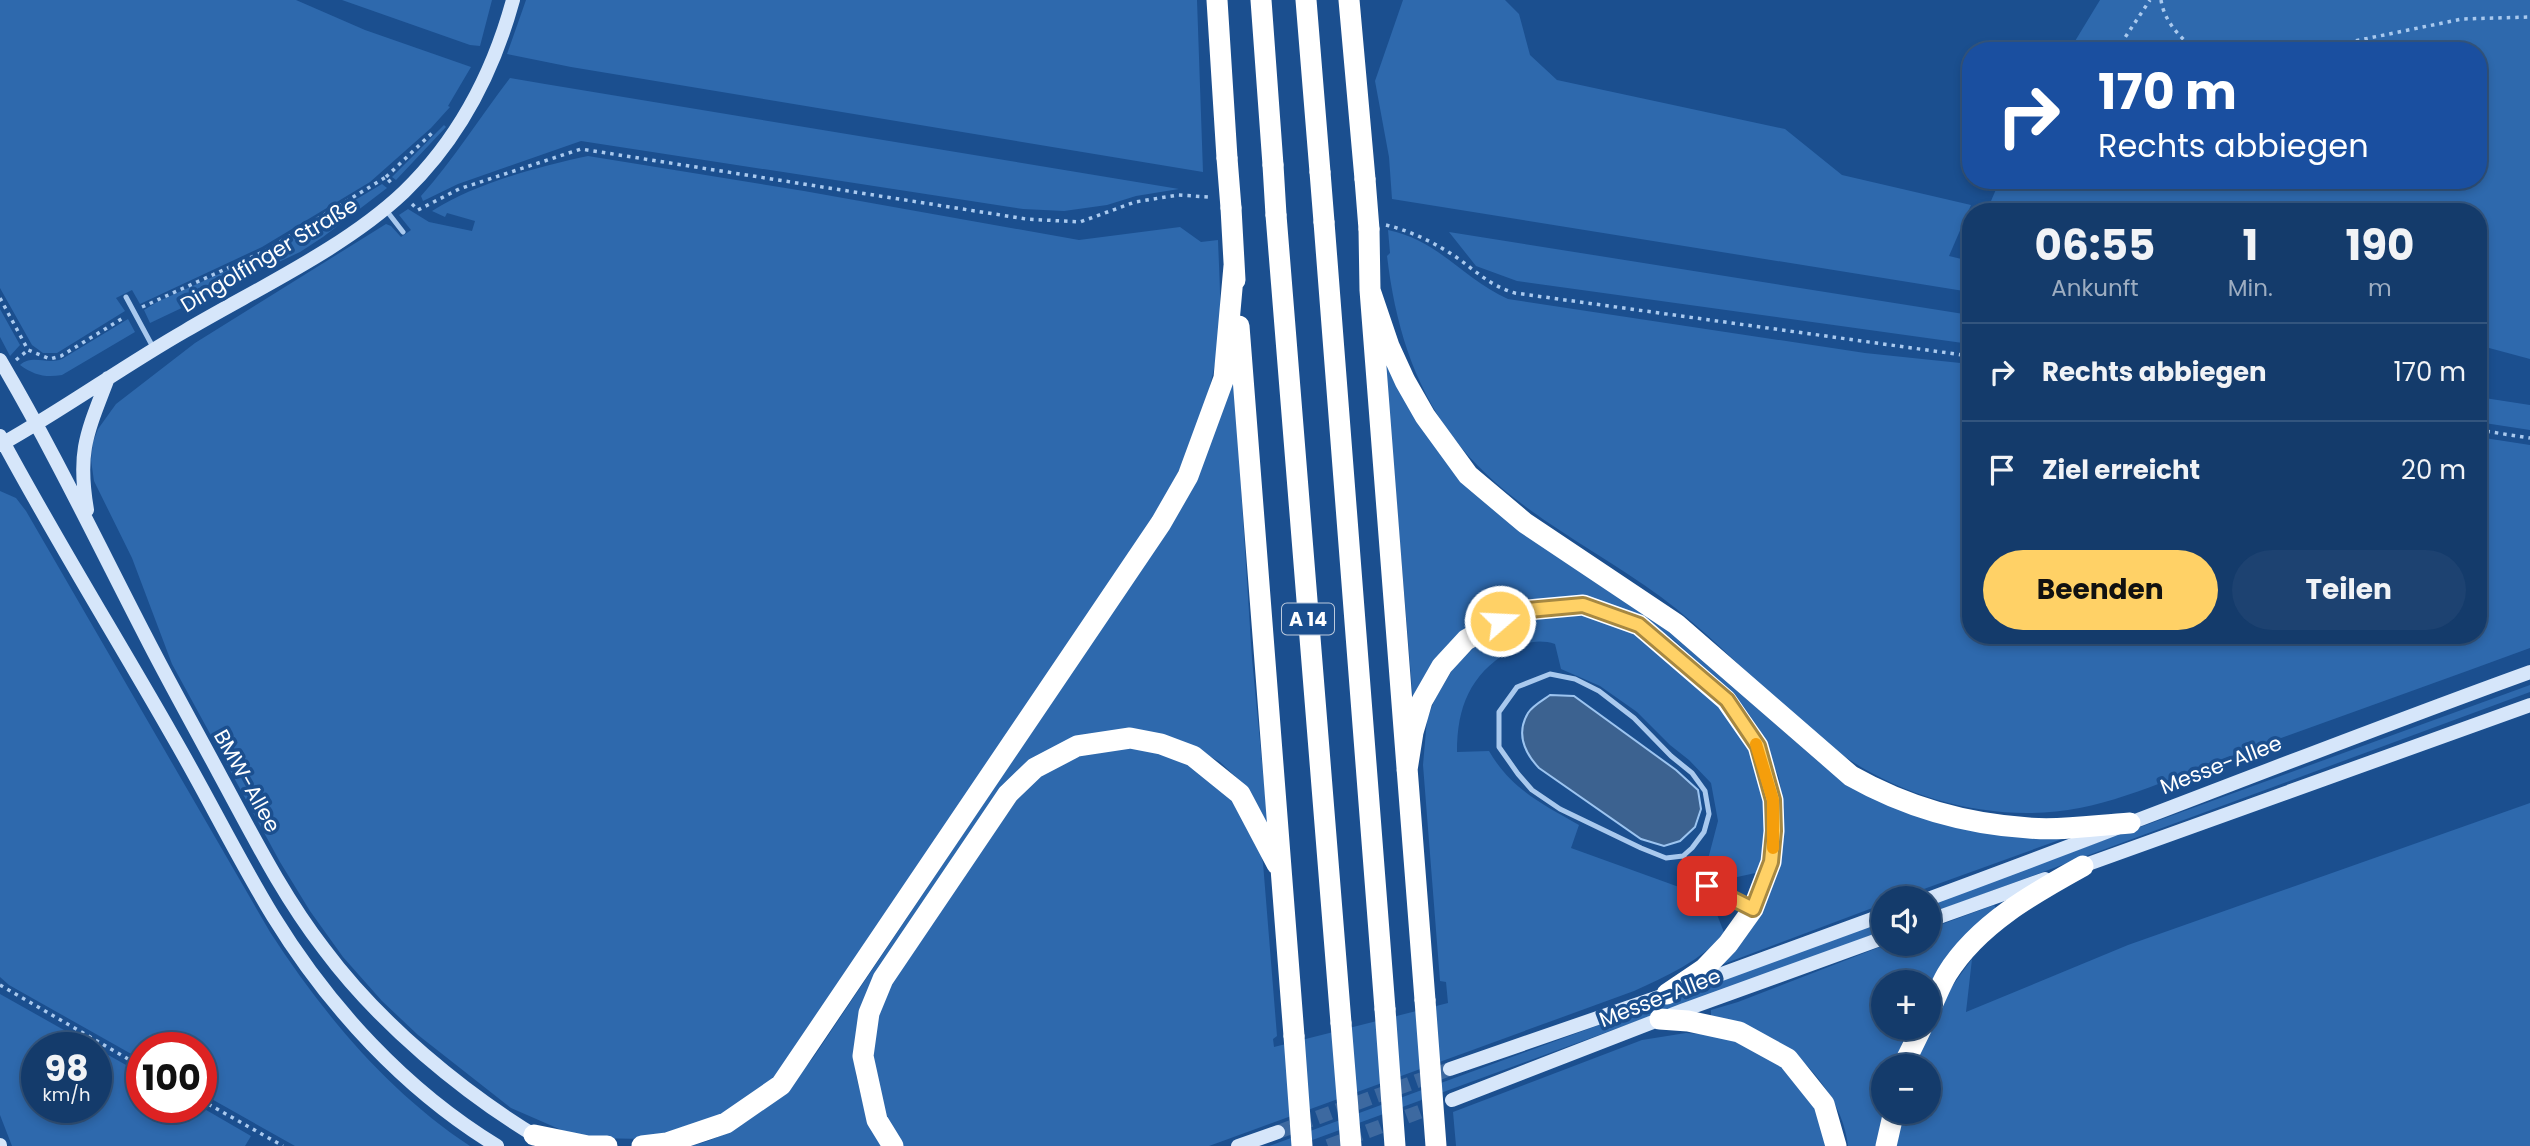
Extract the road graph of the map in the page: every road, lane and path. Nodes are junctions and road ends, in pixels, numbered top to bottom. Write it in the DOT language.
graph roads {
  1 [pos="1217,0"];
  2 [pos="1261,0"];
  3 [pos="1306,0"];
  4 [pos="1349,0"];
  5 [pos="2150,0"];
  6 [pos="2161,0"];
  7 [pos="512,3"];
  8 [pos="2530,17"];
  9 [pos="2122,42"];
  10 [pos="2188,42"];
  11 [pos="2350,42"];
  12 [pos="434,131"];
  13 [pos="386,177"];
  14 [pos="402,194"];
  15 [pos="1209,197"];
  16 [pos="384,208"];
  17 [pos="1398,228"];
  18 [pos="403,232"];
  19 [pos="1234,266"];
  20 [pos="1370,290"];
  21 [pos="126,297"];
  22 [pos="0,298"];
  23 [pos="134,312"];
  24 [pos="154,349"];
  25 [pos="1962,355"];
  26 [pos="0,360"];
  27 [pos="108,378"];
  28 [pos="36,423"];
  29 [pos="2487,431"];
  30 [pos="2530,438"];
  31 [pos="1,442"];
  32 [pos="89,522"];
  33 [pos="2530,672"];
  34 [pos="2530,705"];
  35 [pos="1407,769"];
  36 [pos="2130,823"];
  37 [pos="1683,856"];
  38 [pos="2083,866"];
  39 [pos="1282,872"];
  40 [pos="1941,894"];
  41 [pos="1753,909"];
  42 [pos="1941,917"];
  43 [pos="1871,919"];
  44 [pos="1871,942"];
  45 [pos="0,985"];
  46 [pos="1941,986"];
  47 [pos="1667,994"];
  48 [pos="1660,1019"];
  49 [pos="126,1058"];
  50 [pos="1450,1069"];
  51 [pos="1452,1100"];
  52 [pos="217,1109"];
  53 [pos="1891,1124"];
  54 [pos="1278,1132"];
  55 [pos="543,1141"];
  56 [pos="284,1146"];
  57 [pos="497,1146"];
  58 [pos="607,1146"];
  59 [pos="642,1146"];
  60 [pos="892,1146"];
  61 [pos="1238,1146"];
  62 [pos="1302,1146"];
  63 [pos="1351,1146"];
  64 [pos="1395,1146"];
  65 [pos="1436,1146"];
  66 [pos="1836,1146"];
  67 [pos="1886,1146"];
  1 -- 19 [label="highway, bridge"];
  2 -- 63 [label="highway, A 14, bridge"];
  3 -- 64 [label="highway, A 14, bridge"];
  4 -- 20 [label="highway, bridge"];
  5 -- 9 [label="path"];
  6 -- 10 [label="path"];
  7 -- 14 [label="main road, Dingolfinger Straße"];
  8 -- 11 [label="path"];
  12 -- 13 [label="path"];
  13 -- 14 [label="path"];
  13 -- 23 [label="path"];
  14 -- 15 [label="path"];
  14 -- 16 [label="main road, Dingolfinger Straße"];
  16 -- 18 [label="lane"];
  16 -- 24 [label="main road, Dingolfinger Straße"];
  17 -- 25 [label="path"];
  19 -- 39 [label="highway"];
  19 -- 59 [label="highway"];
  20 -- 35 [label="highway"];
  20 -- 36 [label="highway"];
  21 -- 23 [label="lane"];
  22 -- 23 [label="path"];
  23 -- 24 [label="lane"];
  24 -- 27 [label="main road, Dingolfinger Straße"];
  26 -- 28 [label="main road, BMW-Allee"];
  27 -- 28 [label="main road, Dingolfinger Straße"];
  27 -- 32 [label="main road"];
  28 -- 31 [label="main road, Dingolfinger Straße"];
  28 -- 32 [label="main road, BMW-Allee"];
  29 -- 30 [label="path"];
  31 -- 57 [label="main road, BMW-Allee"];
  32 -- 55 [label="main road, BMW-Allee"];
  33 -- 36 [label="main road, Messe-Allee"];
  34 -- 38 [label="main road"];
  35 -- 41 [label="highway"];
  35 -- 65 [label="highway, bridge"];
  36 -- 40 [label="main road, Messe-Allee"];
  37 -- 37 [label="lane"];
  37 -- 41 [label="lane"];
  38 -- 42 [label="main road"];
  38 -- 46 [label="highway"];
  39 -- 60 [label="highway"];
  39 -- 62 [label="highway, bridge"];
  41 -- 47 [label="highway"];
  43 -- 47 [label="main road, Messe-Allee"];
  44 -- 48 [label="main road, Messe-Allee"];
  45 -- 49 [label="path"];
  47 -- 50 [label="main road, Messe-Allee"];
  48 -- 51 [label="main road, Messe-Allee"];
  48 -- 66 [label="highway"];
  52 -- 56 [label="path"];
  53 -- 67 [label="highway"];
  54 -- 61 [label="main road"];
  55 -- 58 [label="highway"];
}
